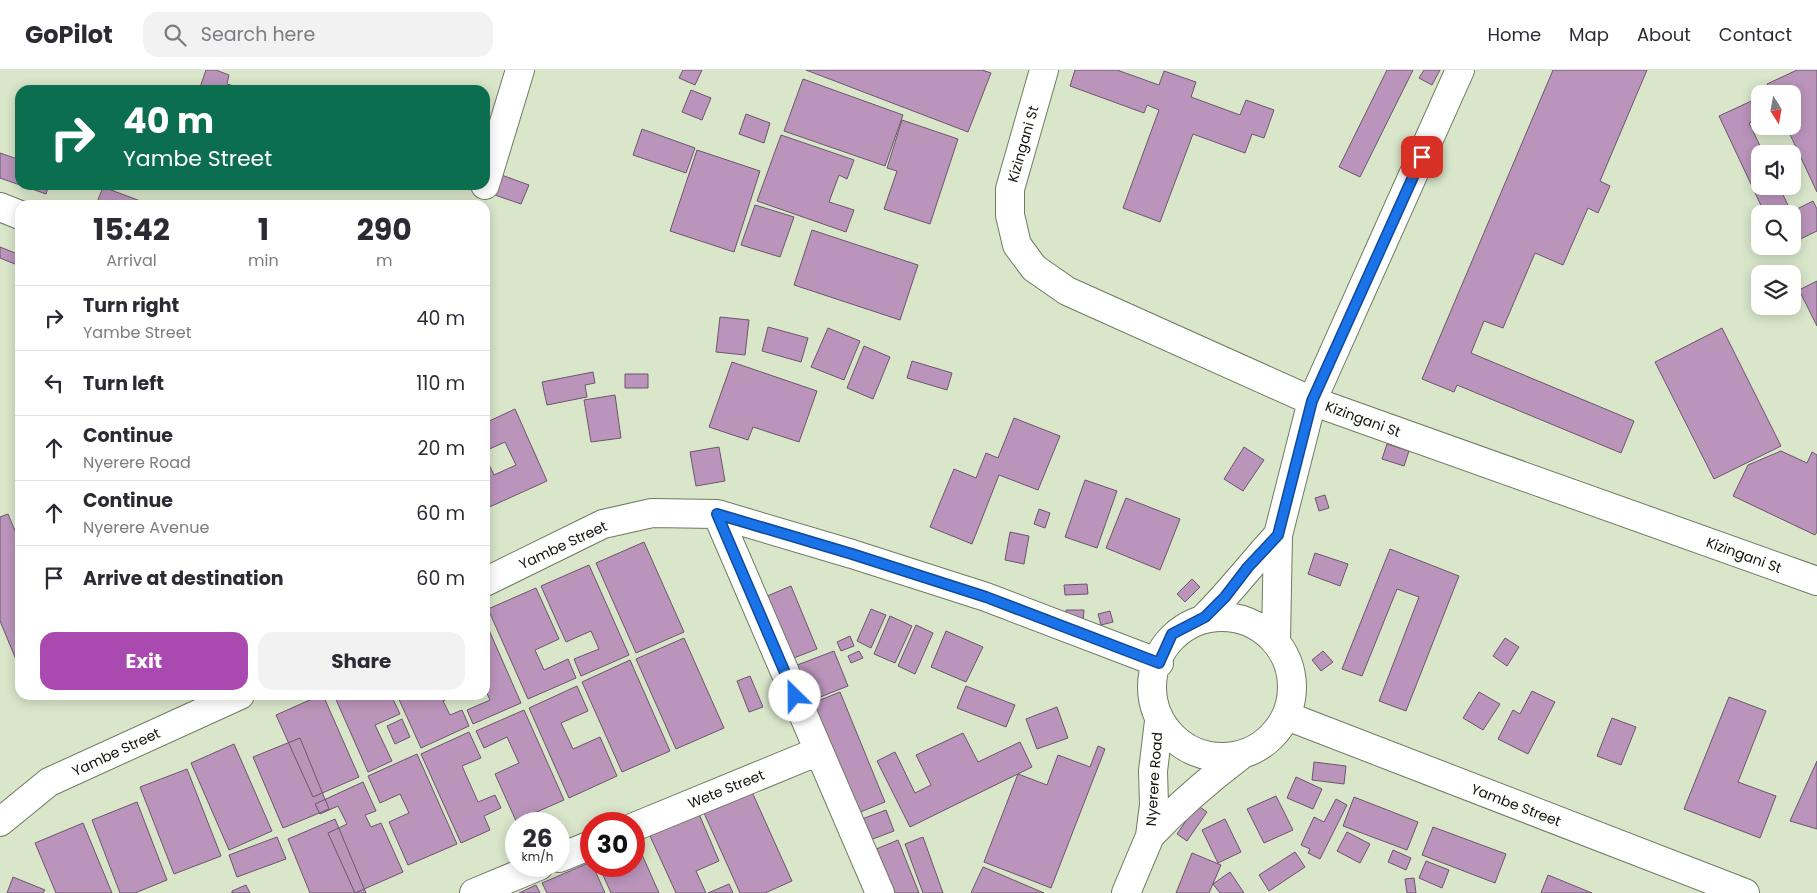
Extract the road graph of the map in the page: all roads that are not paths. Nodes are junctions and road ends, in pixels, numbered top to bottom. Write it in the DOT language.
graph roads {
  1 [pos="520,70"];
  2 [pos="1044,70"];
  3 [pos="1460,70"];
  4 [pos="490,169"];
  5 [pos="0,207"];
  6 [pos="15,212"];
  7 [pos="1312,401"];
  8 [pos="717,514"];
  9 [pos="1278,535"];
  10 [pos="490,580"];
  11 [pos="1817,581"];
  12 [pos="1205,617"];
  13 [pos="1276,640"];
  14 [pos="1159,663"];
  15 [pos="229,700"];
  16 [pos="1287,716"];
  17 [pos="1159,722"];
  18 [pos="819,751"];
  19 [pos="1240,756"];
  20 [pos="0,822"];
  21 [pos="645,822"];
  22 [pos="1150,836"];
  23 [pos="513,877"];
  24 [pos="474,893"];
  25 [pos="880,893"];
  26 [pos="1126,893"];
  27 [pos="1745,893"];
  1 -- 4 [label="street"];
  2 -- 7 [label="street, Kizingani St"];
  3 -- 7 [label="street"];
  5 -- 6 [label="street"];
  7 -- 9 [label="street"];
  7 -- 11 [label="street, Kizingani St"];
  8 -- 10 [label="street, Yambe Street"];
  8 -- 14 [label="street, Yambe Street"];
  8 -- 18 [label="street"];
  9 -- 12 [label="street"];
  9 -- 13 [label="street"];
  12 -- 13 [label="street"];
  12 -- 14 [label="street"];
  13 -- 16 [label="street"];
  14 -- 17 [label="street"];
  15 -- 20 [label="street, Yambe Street"];
  16 -- 19 [label="street"];
  16 -- 27 [label="street, Yambe Street"];
  17 -- 19 [label="street"];
  17 -- 22 [label="street, Nyerere Road"];
  18 -- 21 [label="street, Wete Street"];
  18 -- 25 [label="street"];
  19 -- 22 [label="street, Nyerere Road"];
  22 -- 26 [label="street"];
  23 -- 24 [label="street"];
}
